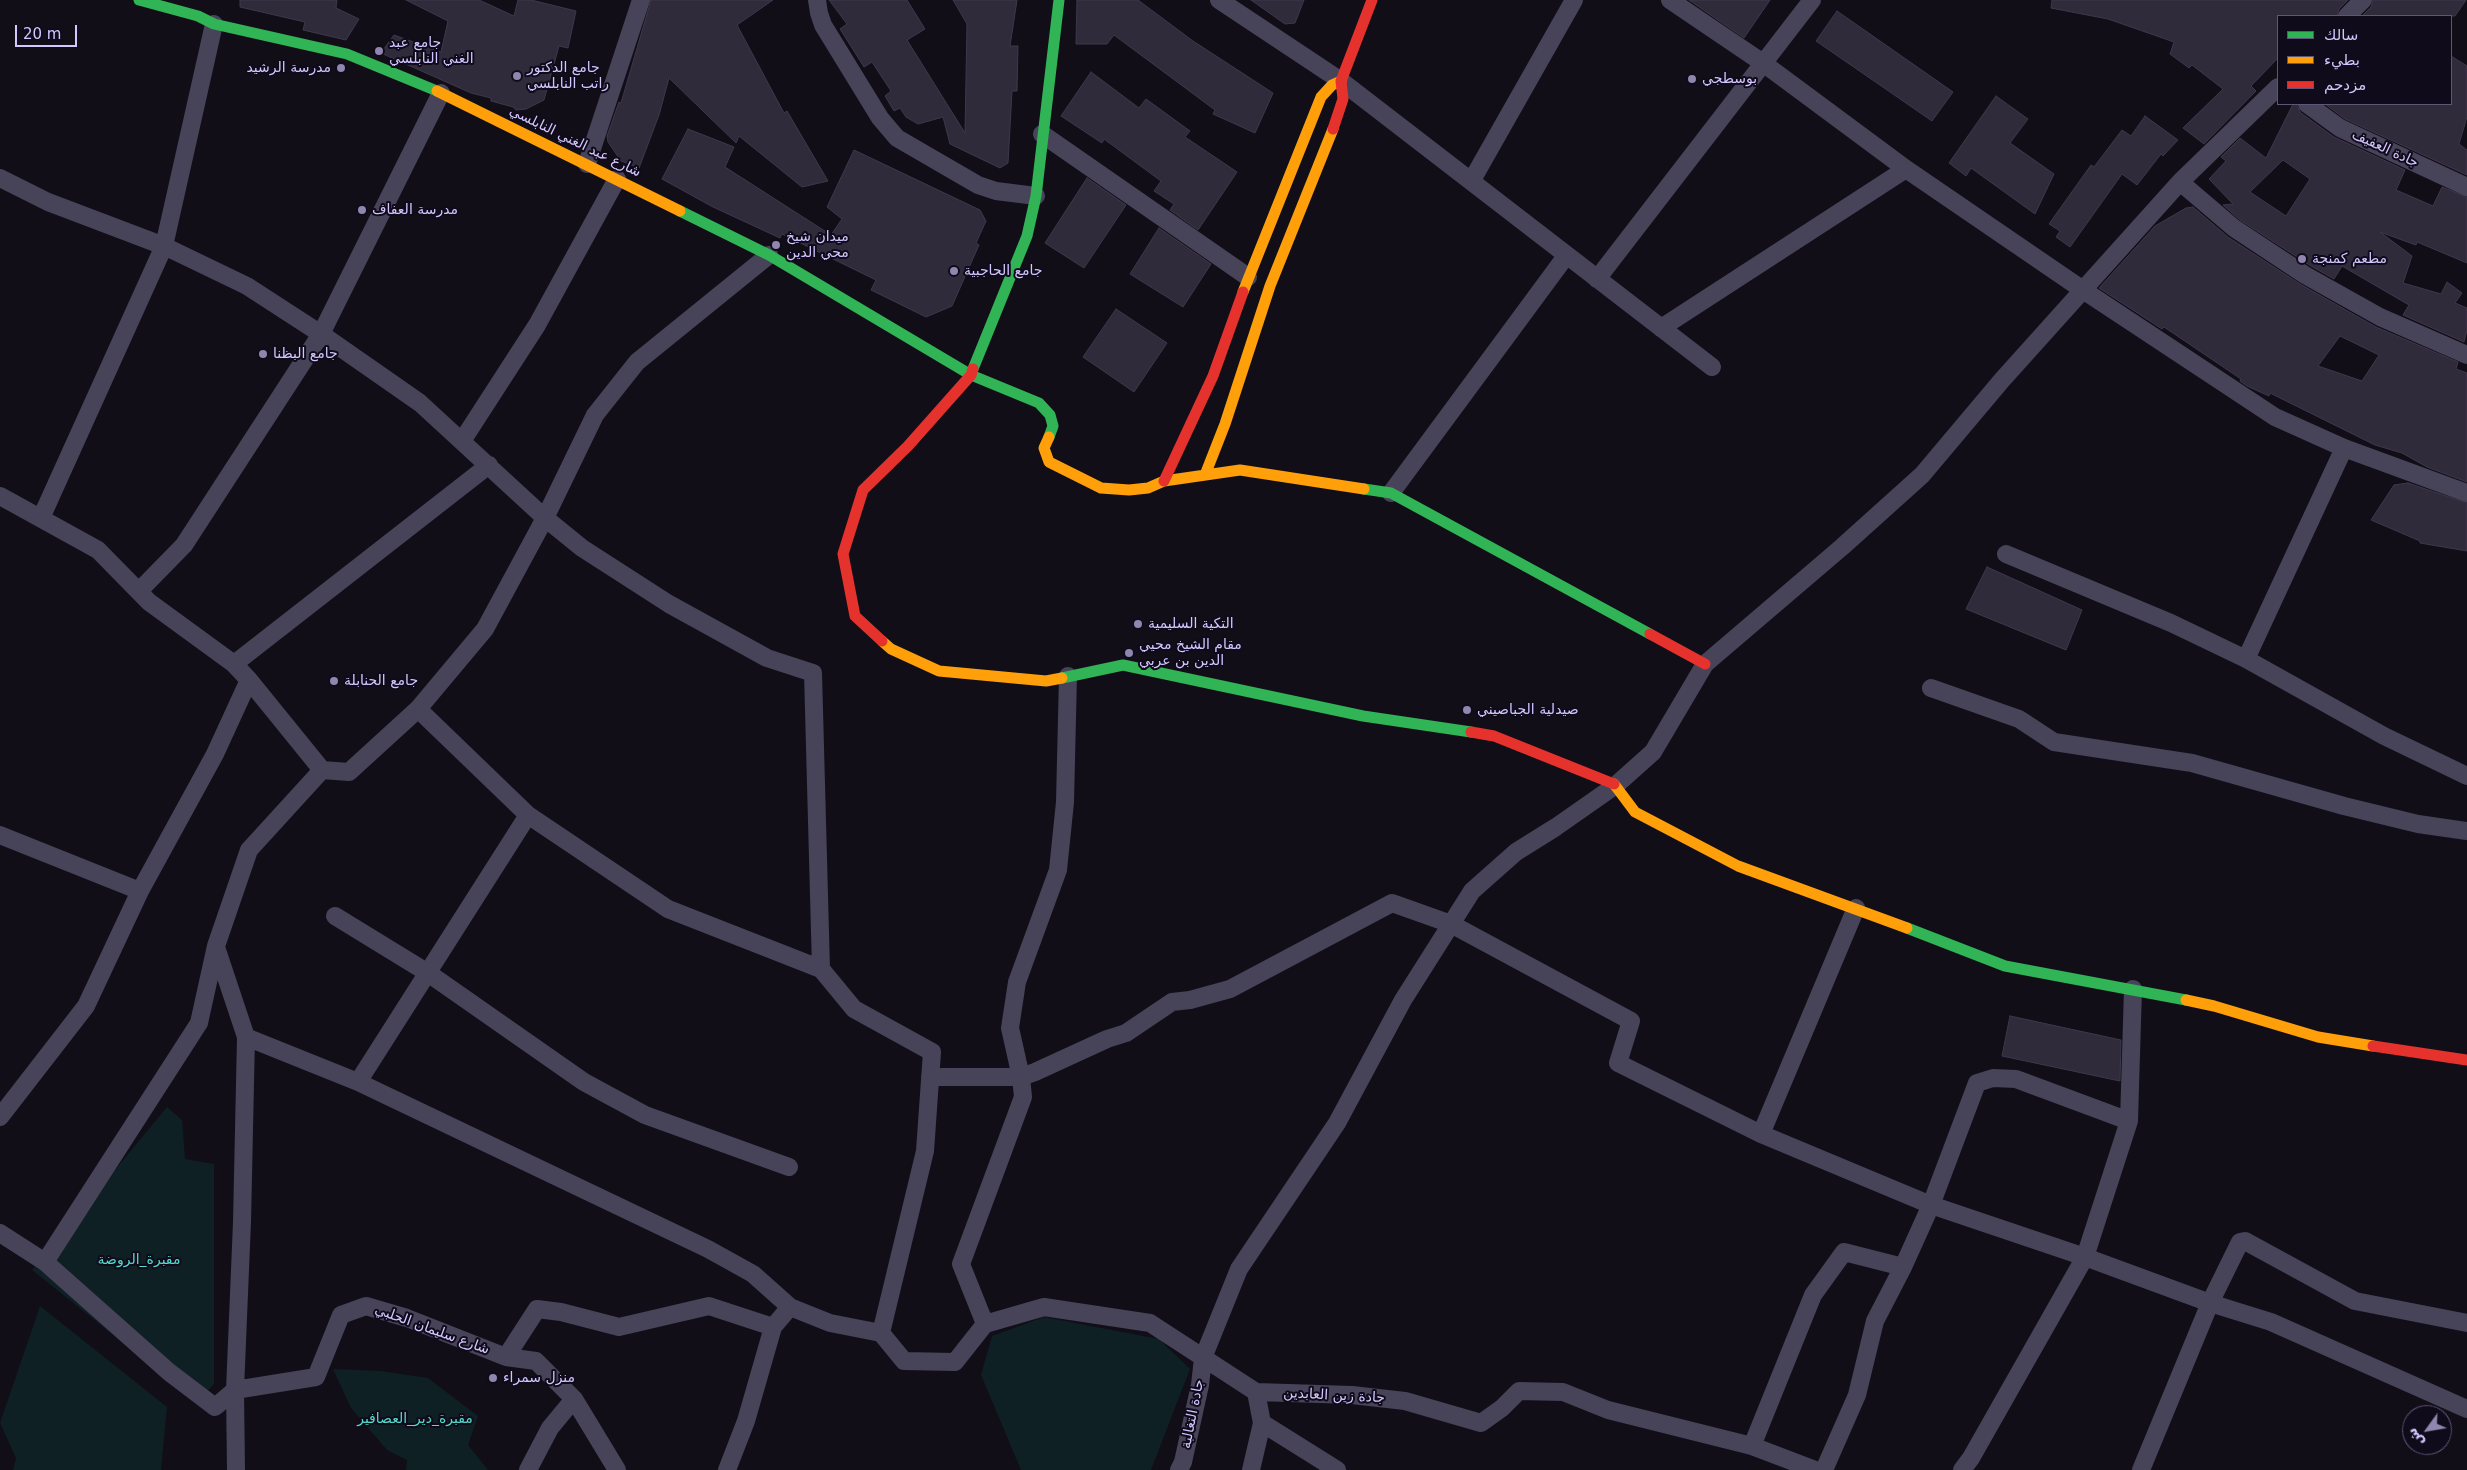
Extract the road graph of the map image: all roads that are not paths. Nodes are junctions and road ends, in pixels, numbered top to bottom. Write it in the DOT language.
graph roads {
  1 [pos="139,0"];
  2 [pos="641,0"];
  3 [pos="817,0"];
  4 [pos="1059,0"];
  5 [pos="1219,0"];
  6 [pos="1372,0"];
  7 [pos="1574,0"];
  8 [pos="1670,0"];
  9 [pos="1812,0"];
  10 [pos="2363,0"];
  11 [pos="2348,15"];
  12 [pos="204,16"];
  13 [pos="1763,63"];
  14 [pos="1341,81"];
  15 [pos="2277,88"];
  16 [pos="441,93"];
  17 [pos="2308,105"];
  18 [pos="1042,134"];
  19 [pos="587,164"];
  20 [pos="1906,168"];
  21 [pos="0,178"];
  22 [pos="617,179"];
  23 [pos="1472,180"];
  24 [pos="2180,182"];
  25 [pos="2467,187"];
  26 [pos="1036,196"];
  27 [pos="164,246"];
  28 [pos="769,255"];
  29 [pos="1566,256"];
  30 [pos="1248,277"];
  31 [pos="1597,279"];
  32 [pos="2083,290"];
  33 [pos="1661,328"];
  34 [pos="321,334"];
  35 [pos="2467,355"];
  36 [pos="1712,367"];
  37 [pos="971,375"];
  38 [pos="1219,397"];
  39 [pos="462,441"];
  40 [pos="2344,448"];
  41 [pos="489,465"];
  42 [pos="1204,475"];
  43 [pos="1164,481"];
  44 [pos="2467,493"];
  45 [pos="1391,494"];
  46 [pos="0,496"];
  47 [pos="41,518"];
  48 [pos="545,518"];
  49 [pos="2006,554"];
  50 [pos="139,592"];
  51 [pos="2246,659"];
  52 [pos="234,664"];
  53 [pos="1705,664"];
  54 [pos="1068,676"];
  55 [pos="250,680"];
  56 [pos="1932,688"];
  57 [pos="418,709"];
  58 [pos="322,770"];
  59 [pos="2467,776"];
  60 [pos="1616,785"];
  61 [pos="528,815"];
  62 [pos="2467,831"];
  63 [pos="0,835"];
  64 [pos="140,890"];
  65 [pos="1856,908"];
  66 [pos="335,916"];
  67 [pos="1451,924"];
  68 [pos="216,946"];
  69 [pos="821,969"];
  70 [pos="428,973"];
  71 [pos="2133,988"];
  72 [pos="246,1037"];
  73 [pos="2467,1060"];
  74 [pos="930,1077"];
  75 [pos="1021,1077"];
  76 [pos="358,1082"];
  77 [pos="0,1117"];
  78 [pos="2130,1121"];
  79 [pos="1761,1134"];
  80 [pos="788,1167"];
  81 [pos="1931,1204"];
  82 [pos="0,1233"];
  83 [pos="2085,1257"];
  84 [pos="45,1262"];
  85 [pos="1903,1267"];
  86 [pos="2210,1303"];
  87 [pos="790,1307"];
  88 [pos="2467,1323"];
  89 [pos="985,1324"];
  90 [pos="773,1327"];
  91 [pos="882,1333"];
  92 [pos="506,1358"];
  93 [pos="1203,1358"];
  94 [pos="235,1390"];
  95 [pos="1256,1392"];
  96 [pos="574,1399"];
  97 [pos="2467,1409"];
  98 [pos="1262,1423"];
  99 [pos="1752,1446"];
  100 [pos="236,1470"];
  101 [pos="528,1470"];
  102 [pos="617,1470"];
  103 [pos="727,1470"];
  104 [pos="1180,1470"];
  105 [pos="1251,1470"];
  106 [pos="1337,1470"];
  107 [pos="1815,1470"];
  108 [pos="1824,1470"];
  109 [pos="1962,1470"];
  110 [pos="2140,1470"];
  1 -- 12 [label="street, شارع عبد الغني النابلسي"];
  2 -- 19 [label="street"];
  3 -- 26 [label="street"];
  4 -- 18 [label="street"];
  5 -- 14 [label="street"];
  6 -- 14 [label="street"];
  7 -- 23 [label="street"];
  8 -- 13 [label="street"];
  9 -- 13 [label="street"];
  10 -- 11 [label="street"];
  12 -- 16 [label="street, شارع عبد الغني النابلسي"];
  12 -- 27 [label="street"];
  13 -- 20 [label="street"];
  13 -- 31 [label="street"];
  14 -- 23 [label="street"];
  14 -- 30 [label="street"];
  14 -- 38 [label="street"];
  15 -- 24 [label="street, جادة التغالبة"];
  16 -- 19 [label="street, شارع عبد الغني النابلسي"];
  16 -- 34 [label="street"];
  17 -- 25 [label="street, جادة العفيف"];
  18 -- 26 [label="street"];
  18 -- 30 [label="street"];
  19 -- 22 [label="street, شارع عبد الغني النابلسي"];
  20 -- 32 [label="street"];
  20 -- 33 [label="street"];
  21 -- 27 [label="street"];
  22 -- 28 [label="street, شارع عبد الغني النابلسي"];
  22 -- 39 [label="street"];
  23 -- 29 [label="street"];
  24 -- 32 [label="street, جادة التغالبة"];
  24 -- 35 [label="street"];
  26 -- 37 [label="street"];
  27 -- 34 [label="street"];
  27 -- 47 [label="street"];
  28 -- 37 [label="street, شارع عبد الغني النابلسي"];
  28 -- 48 [label="street"];
  29 -- 31 [label="street"];
  29 -- 45 [label="street"];
  30 -- 38 [label="street"];
  31 -- 33 [label="street"];
  32 -- 40 [label="street"];
  32 -- 53 [label="street, جادة التغالبة"];
  33 -- 36 [label="street"];
  34 -- 39 [label="street"];
  34 -- 50 [label="street"];
  37 -- 43 [label="street, شارع عبد الغني النابلسي"];
  37 -- 54 [label="street"];
  38 -- 42 [label="street"];
  38 -- 43 [label="street"];
  39 -- 41 [label="street"];
  40 -- 44 [label="street"];
  40 -- 51 [label="street"];
  41 -- 48 [label="street"];
  41 -- 52 [label="street"];
  42 -- 43 [label="street, شارع عبد الغني النابلسي"];
  42 -- 45 [label="street, شارع عبد الغني النابلسي"];
  45 -- 53 [label="street, شارع عبد الغني النابلسي"];
  46 -- 47 [label="street"];
  47 -- 50 [label="street"];
  48 -- 57 [label="street"];
  48 -- 69 [label="street"];
  49 -- 51 [label="street"];
  50 -- 52 [label="street"];
  51 -- 59 [label="street"];
  52 -- 55 [label="street"];
  53 -- 60 [label="street, جادة التغالبة"];
  54 -- 60 [label="street"];
  54 -- 75 [label="street"];
  55 -- 58 [label="street"];
  55 -- 64 [label="street"];
  56 -- 62 [label="street"];
  57 -- 58 [label="street"];
  57 -- 61 [label="street"];
  58 -- 68 [label="street"];
  60 -- 65 [label="street"];
  60 -- 67 [label="street, جادة التغالبة"];
  61 -- 69 [label="street"];
  61 -- 70 [label="street"];
  63 -- 64 [label="street"];
  64 -- 77 [label="street"];
  65 -- 71 [label="street"];
  65 -- 79 [label="street"];
  66 -- 70 [label="street"];
  67 -- 75 [label="street"];
  67 -- 79 [label="street"];
  67 -- 93 [label="street, جادة التغالبة"];
  68 -- 72 [label="street"];
  68 -- 84 [label="street"];
  69 -- 74 [label="street"];
  70 -- 76 [label="street"];
  70 -- 80 [label="street"];
  71 -- 73 [label="street"];
  71 -- 78 [label="street"];
  72 -- 76 [label="street"];
  72 -- 94 [label="street"];
  74 -- 75 [label="street"];
  74 -- 91 [label="street"];
  75 -- 89 [label="street"];
  76 -- 87 [label="street"];
  78 -- 81 [label="street"];
  78 -- 83 [label="street"];
  79 -- 81 [label="street"];
  81 -- 83 [label="street"];
  81 -- 85 [label="street"];
  82 -- 84 [label="street"];
  83 -- 86 [label="street"];
  83 -- 109 [label="street"];
  84 -- 94 [label="street"];
  85 -- 99 [label="street"];
  85 -- 108 [label="street"];
  86 -- 88 [label="street"];
  86 -- 97 [label="street"];
  86 -- 110 [label="street"];
  87 -- 90 [label="street"];
  87 -- 91 [label="street"];
  89 -- 91 [label="street"];
  89 -- 93 [label="street"];
  90 -- 92 [label="street"];
  90 -- 103 [label="street"];
  92 -- 94 [label="street, شارع سليمان الحلبي"];
  92 -- 96 [label="street, شارع سليمان الحلبي"];
  93 -- 95 [label="street"];
  93 -- 104 [label="street, جادة التغالبة"];
  94 -- 100 [label="street"];
  95 -- 98 [label="street"];
  95 -- 99 [label="street, جادة زين العابدين"];
  96 -- 101 [label="street"];
  96 -- 102 [label="street, شارع سليمان الحلبي"];
  98 -- 105 [label="street"];
  98 -- 106 [label="street"];
  99 -- 107 [label="street, جادة زين العابدين"];
}
